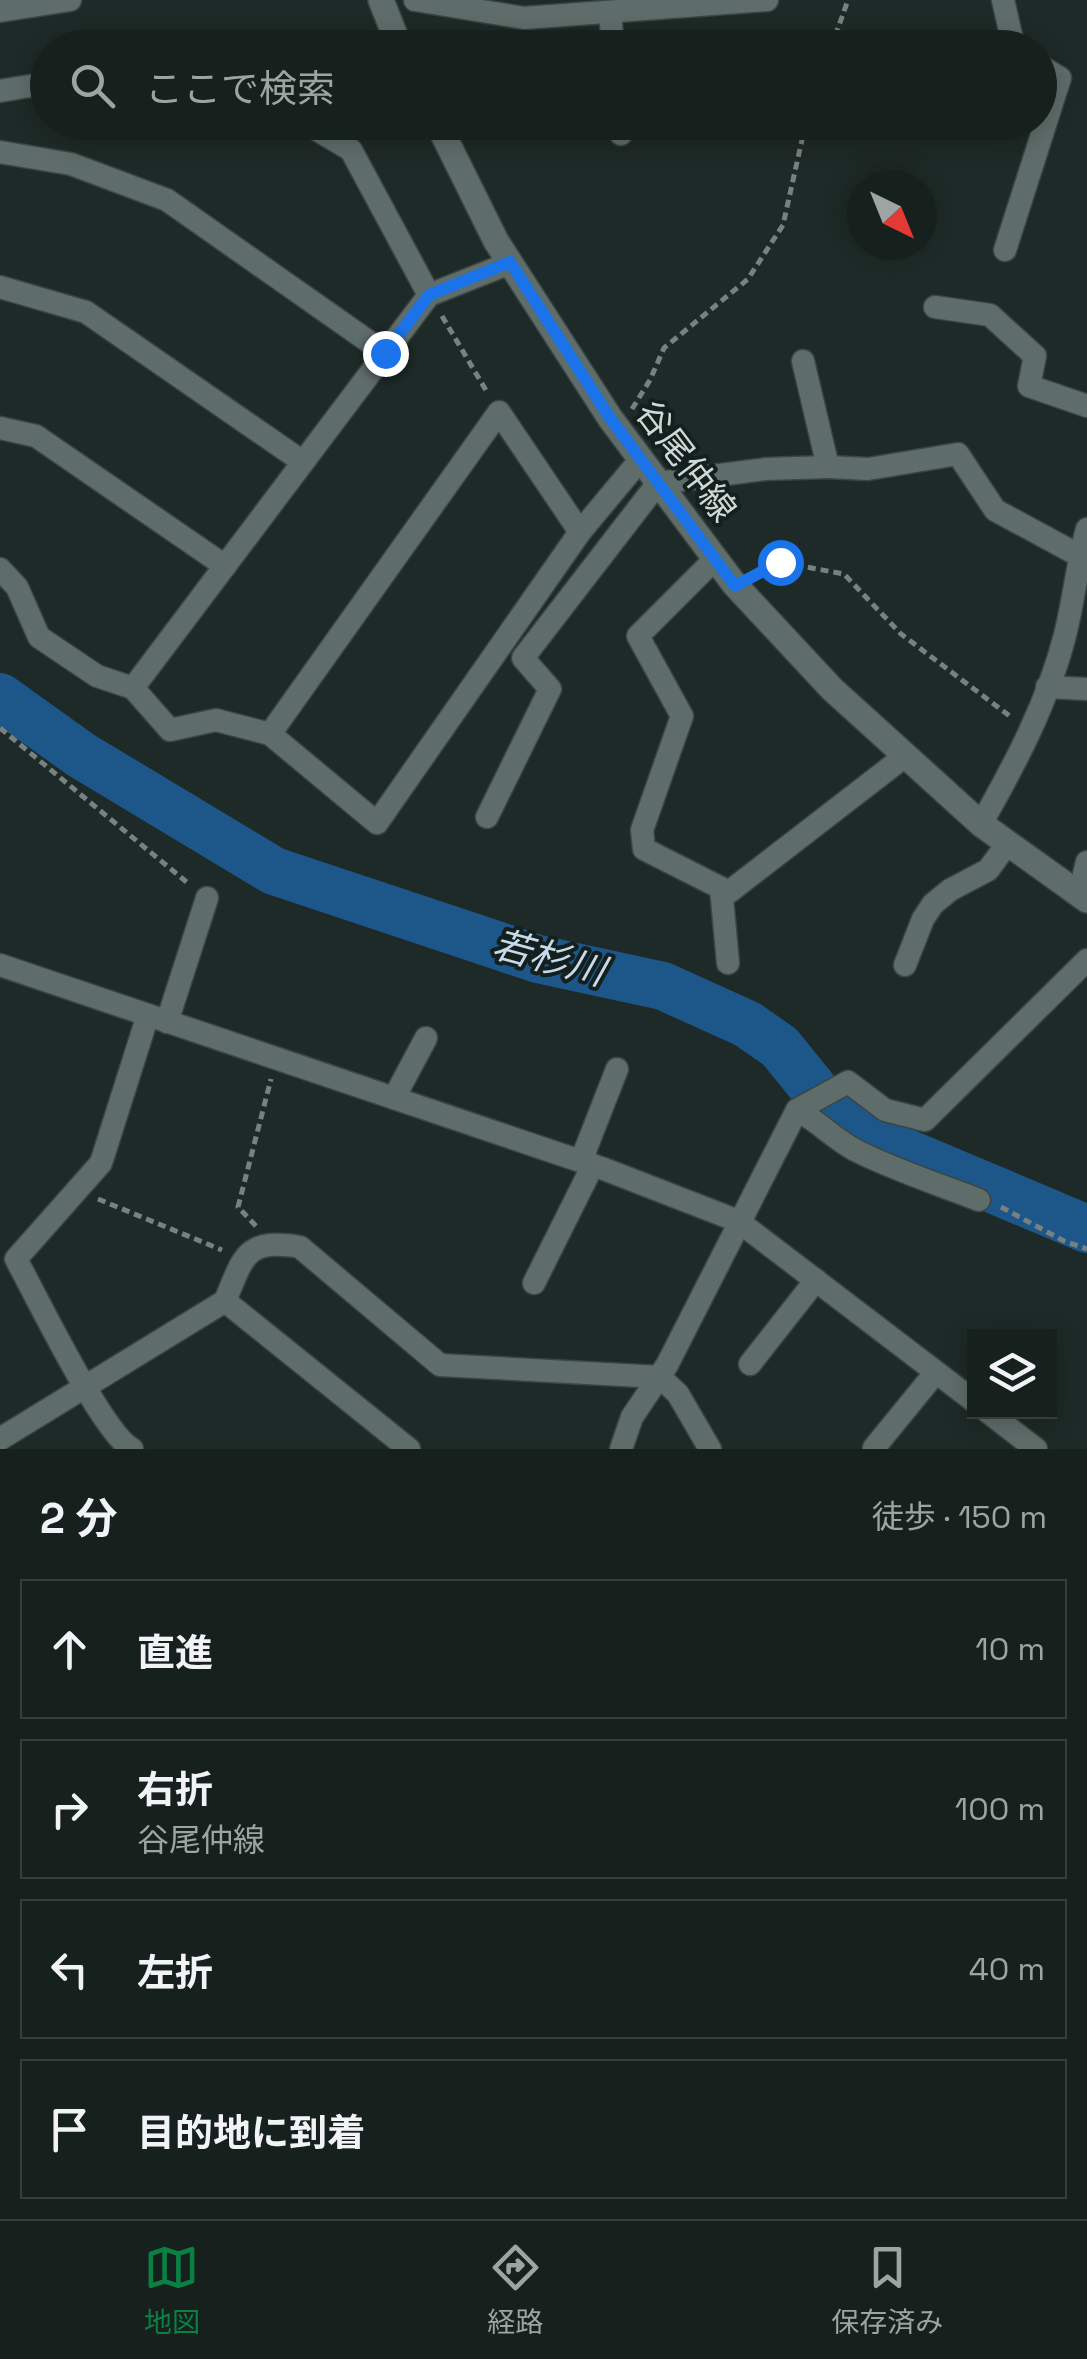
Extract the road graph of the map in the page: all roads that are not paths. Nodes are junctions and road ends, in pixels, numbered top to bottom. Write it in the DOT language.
graph roads {
  1 [pos="70,0"];
  2 [pos="381,0"];
  3 [pos="415,0"];
  4 [pos="766,0"];
  5 [pos="1003,0"];
  6 [pos="599,8"];
  7 [pos="0,11"];
  8 [pos="393,30"];
  9 [pos="1010,30"];
  10 [pos="30,86"];
  11 [pos="0,91"];
  12 [pos="334,140"];
  13 [pos="446,140"];
  14 [pos="1041,140"];
  15 [pos="0,152"];
  16 [pos="1006,250"];
  17 [pos="510,262"];
  18 [pos="0,288"];
  19 [pos="429,295"];
  20 [pos="935,307"];
  21 [pos="385,353"];
  22 [pos="802,360"];
  23 [pos="1087,406"];
  24 [pos="0,428"];
  25 [pos="640,460"];
  26 [pos="303,462"];
  27 [pos="828,467"];
  28 [pos="658,483"];
  29 [pos="1087,530"];
  30 [pos="580,532"];
  31 [pos="715,559"];
  32 [pos="1081,565"];
  33 [pos="225,566"];
  34 [pos="0,569"];
  35 [pos="1047,687"];
  36 [pos="134,688"];
  37 [pos="1087,689"];
  38 [pos="270,734"];
  39 [pos="905,756"];
  40 [pos="486,817"];
  41 [pos="981,824"];
  42 [pos="1008,843"];
  43 [pos="1087,862"];
  44 [pos="722,888"];
  45 [pos="1083,897"];
  46 [pos="207,898"];
  47 [pos="1087,960"];
  48 [pos="728,963"];
  49 [pos="905,965"];
  50 [pos="0,966"];
  51 [pos="157,1018"];
  52 [pos="426,1038"];
  53 [pos="617,1069"];
  54 [pos="394,1098"];
  55 [pos="796,1110"];
  56 [pos="587,1163"];
  57 [pos="979,1200"];
  58 [pos="738,1221"];
  59 [pos="816,1280"];
  60 [pos="534,1283"];
  61 [pos="225,1302"];
  62 [pos="750,1364"];
  63 [pos="936,1372"];
  64 [pos="660,1377"];
  65 [pos="85,1387"];
  66 [pos="967,1396"];
  67 [pos="997,1419"];
  68 [pos="0,1439"];
  69 [pos="874,1448"];
  70 [pos="132,1449"];
  71 [pos="409,1449"];
  72 [pos="621,1449"];
  73 [pos="710,1449"];
  74 [pos="1036,1449"];
  1 -- 7 [label="street"];
  2 -- 8 [label="main road"];
  3 -- 6 [label="street"];
  4 -- 6 [label="street"];
  5 -- 9 [label="street"];
  10 -- 11 [label="street"];
  12 -- 19 [label="street"];
  13 -- 17 [label="main road, 谷尾仲線"];
  14 -- 16 [label="street"];
  15 -- 21 [label="street"];
  17 -- 19 [label="street"];
  17 -- 25 [label="main road, 谷尾仲線"];
  18 -- 26 [label="street"];
  19 -- 21 [label="street"];
  20 -- 23 [label="street"];
  21 -- 26 [label="street"];
  22 -- 27 [label="street"];
  24 -- 33 [label="street"];
  25 -- 28 [label="main road, 谷尾仲線"];
  25 -- 30 [label="street"];
  26 -- 33 [label="street"];
  27 -- 28 [label="street"];
  27 -- 32 [label="street"];
  28 -- 31 [label="main road, 谷尾仲線"];
  28 -- 40 [label="street"];
  29 -- 32 [label="street"];
  30 -- 38 [label="street"];
  30 -- 38 [label="street"];
  31 -- 39 [label="main road, 谷尾仲線"];
  31 -- 44 [label="street"];
  32 -- 35 [label="street"];
  33 -- 36 [label="street"];
  34 -- 36 [label="street"];
  35 -- 37 [label="street"];
  35 -- 41 [label="street"];
  36 -- 38 [label="street"];
  39 -- 41 [label="main road, 谷尾仲線"];
  39 -- 44 [label="street"];
  41 -- 42 [label="main road, 谷尾仲線"];
  42 -- 45 [label="main road, 谷尾仲線"];
  42 -- 49 [label="street"];
  43 -- 45 [label="street"];
  44 -- 48 [label="street"];
  46 -- 51 [label="street"];
  47 -- 55 [label="street"];
  50 -- 51 [label="street"];
  51 -- 54 [label="street"];
  51 -- 65 [label="street"];
  52 -- 54 [label="street"];
  53 -- 56 [label="street"];
  54 -- 56 [label="street"];
  55 -- 57 [label="street"];
  55 -- 58 [label="street"];
  56 -- 58 [label="street"];
  56 -- 60 [label="street"];
  58 -- 59 [label="street"];
  58 -- 64 [label="street"];
  59 -- 62 [label="street"];
  59 -- 63 [label="street"];
  61 -- 64 [label="street"];
  61 -- 65 [label="street"];
  61 -- 71 [label="street"];
  63 -- 66 [label="street"];
  63 -- 69 [label="street"];
  64 -- 72 [label="street"];
  64 -- 73 [label="street"];
  65 -- 68 [label="street"];
  65 -- 70 [label="street"];
  67 -- 74 [label="street"];
}
